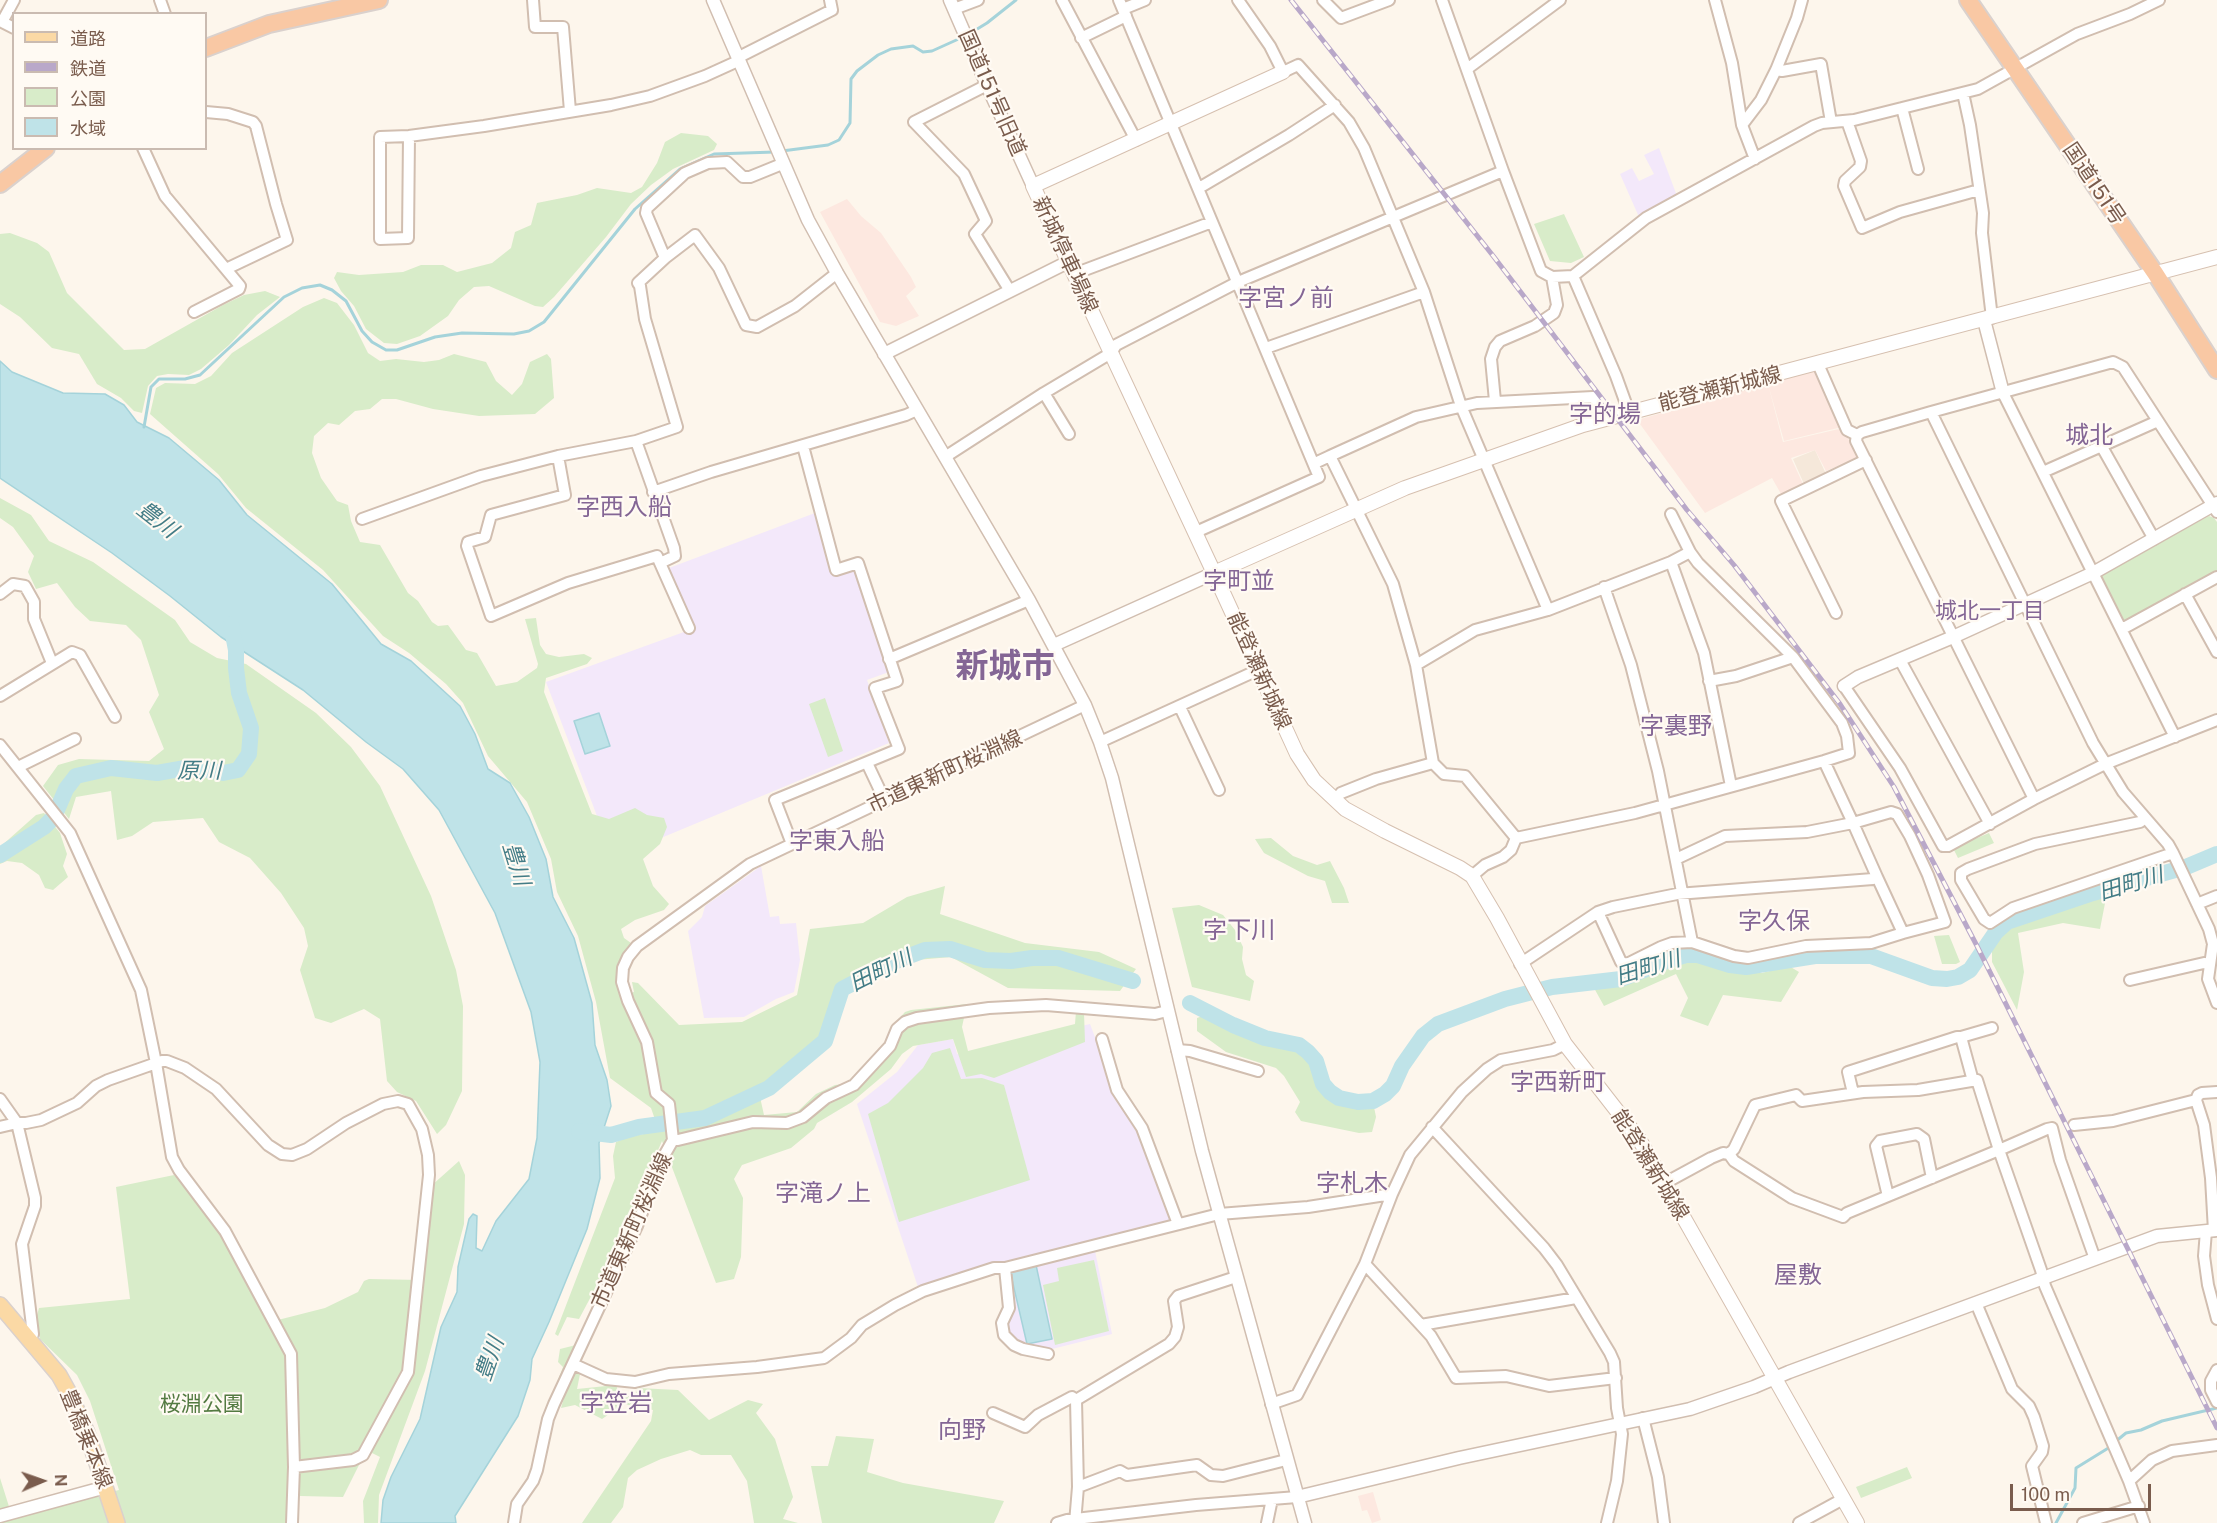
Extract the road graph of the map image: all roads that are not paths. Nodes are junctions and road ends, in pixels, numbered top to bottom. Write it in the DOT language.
graph roads {
  1 [pos="14,0"];
  2 [pos="533,0"];
  3 [pos="713,0"];
  4 [pos="830,0"];
  5 [pos="978,0"];
  6 [pos="1062,0"];
  7 [pos="1145,0"];
  8 [pos="1238,0"];
  9 [pos="1323,0"];
  10 [pos="1389,0"];
  11 [pos="1442,0"];
  12 [pos="1560,0"];
  13 [pos="1715,0"];
  14 [pos="1802,0"];
  15 [pos="1968,0"];
  16 [pos="2159,0"];
  17 [pos="370,1"];
  18 [pos="952,4"];
  19 [pos="1122,8"];
  20 [pos="1,22"];
  21 [pos="1081,38"];
  22 [pos="207,48"];
  23 [pos="738,59"];
  24 [pos="2015,67"];
  25 [pos="1467,69"];
  26 [pos="1776,69"];
  27 [pos="1283,72"];
  28 [pos="987,86"];
  29 [pos="1963,93"];
  30 [pos="1335,105"];
  31 [pos="1902,108"];
  32 [pos="570,111"];
  33 [pos="207,112"];
  34 [pos="1847,121"];
  35 [pos="1831,122"];
  36 [pos="1171,124"];
  37 [pos="1742,125"];
  38 [pos="410,136"];
  39 [pos="1136,140"];
  40 [pos="43,150"];
  41 [pos="144,150"];
  42 [pos="1755,159"];
  43 [pos="781,161"];
  44 [pos="1918,169"];
  45 [pos="1503,171"];
  46 [pos="0,184"];
  47 [pos="1034,186"];
  48 [pos="1199,188"];
  49 [pos="1979,190"];
  50 [pos="1394,216"];
  51 [pos="1212,222"];
  52 [pos="2217,257"];
  53 [pos="664,258"];
  54 [pos="1071,268"];
  55 [pos="226,269"];
  56 [pos="837,273"];
  57 [pos="2155,273"];
  58 [pos="1572,276"];
  59 [pos="1552,277"];
  60 [pos="1238,282"];
  61 [pos="1010,291"];
  62 [pos="1424,292"];
  63 [pos="194,312"];
  64 [pos="1988,319"];
  65 [pos="1266,348"];
  66 [pos="1111,353"];
  67 [pos="884,354"];
  68 [pos="1818,364"];
  69 [pos="2217,370"];
  70 [pos="1044,393"];
  71 [pos="2003,393"];
  72 [pos="1495,401"];
  73 [pos="1461,406"];
  74 [pos="917,410"];
  75 [pos="1629,412"];
  76 [pos="1931,412"];
  77 [pos="1609,418"];
  78 [pos="2158,421"];
  79 [pos="1070,434"];
  80 [pos="1857,435"];
  81 [pos="636,441"];
  82 [pos="803,446"];
  83 [pos="2102,447"];
  84 [pos="558,456"];
  85 [pos="1330,456"];
  86 [pos="945,457"];
  87 [pos="1483,460"];
  88 [pos="1866,460"];
  89 [pos="1315,464"];
  90 [pos="2043,472"];
  91 [pos="653,492"];
  92 [pos="2216,507"];
  93 [pos="1357,508"];
  94 [pos="1671,514"];
  95 [pos="362,519"];
  96 [pos="1196,532"];
  97 [pos="2154,540"];
  98 [pos="1690,552"];
  99 [pos="1671,562"];
  100 [pos="660,563"];
  101 [pos="1214,573"];
  102 [pos="2093,573"];
  103 [pos="2217,577"];
  104 [pos="1604,587"];
  105 [pos="0,594"];
  106 [pos="2185,594"];
  107 [pos="1029,600"];
  108 [pos="2024,604"];
  109 [pos="1548,610"];
  110 [pos="1836,613"];
  111 [pos="689,628"];
  112 [pos="2122,629"];
  113 [pos="1953,637"];
  114 [pos="1054,645"];
  115 [pos="2217,652"];
  116 [pos="1792,657"];
  117 [pos="889,659"];
  118 [pos="1900,660"];
  119 [pos="52,663"];
  120 [pos="1416,665"];
  121 [pos="1258,670"];
  122 [pos="1709,681"];
  123 [pos="1844,686"];
  124 [pos="0,696"];
  125 [pos="1084,705"];
  126 [pos="1180,707"];
  127 [pos="115,717"];
  128 [pos="2217,720"];
  129 [pos="2175,737"];
  130 [pos="75,739"];
  131 [pos="1100,742"];
  132 [pos="0,745"];
  133 [pos="1824,761"];
  134 [pos="867,763"];
  135 [pos="1433,763"];
  136 [pos="2105,764"];
  137 [pos="18,767"];
  138 [pos="1731,786"];
  139 [pos="1219,790"];
  140 [pos="2034,799"];
  141 [pos="1335,800"];
  142 [pos="885,801"];
  143 [pos="1665,805"];
  144 [pos="2145,818"];
  145 [pos="1853,823"];
  146 [pos="1990,824"];
  147 [pos="1516,838"];
  148 [pos="792,844"];
  149 [pos="2174,857"];
  150 [pos="1676,859"];
  151 [pos="1472,876"];
  152 [pos="1877,877"];
  153 [pos="1683,894"];
  154 [pos="2217,896"];
  155 [pos="2197,904"];
  156 [pos="1599,912"];
  157 [pos="1903,933"];
  158 [pos="1692,942"];
  159 [pos="1520,964"];
  160 [pos="2210,964"];
  161 [pos="2130,980"];
  162 [pos="2217,1003"];
  163 [pos="1167,1011"];
  164 [pos="1992,1028"];
  165 [pos="1961,1037"];
  166 [pos="1102,1039"];
  167 [pos="1565,1044"];
  168 [pos="1177,1050"];
  169 [pos="156,1063"];
  170 [pos="1258,1071"];
  171 [pos="1973,1081"];
  172 [pos="2217,1092"];
  173 [pos="1853,1093"];
  174 [pos="0,1099"];
  175 [pos="2196,1101"];
  176 [pos="17,1123"];
  177 [pos="2074,1125"];
  178 [pos="0,1127"];
  179 [pos="1432,1127"];
  180 [pos="673,1140"];
  181 [pos="1999,1150"];
  182 [pos="1729,1154"];
  183 [pos="1932,1178"];
  184 [pos="1665,1183"];
  185 [pos="1392,1194"];
  186 [pos="1888,1196"];
  187 [pos="1219,1214"];
  188 [pos="1178,1224"];
  189 [pos="2212,1231"];
  190 [pos="2095,1258"];
  191 [pos="1365,1264"];
  192 [pos="1005,1268"];
  193 [pos="1236,1277"];
  194 [pos="2043,1278"];
  195 [pos="1576,1298"];
  196 [pos="1976,1303"];
  197 [pos="0,1305"];
  198 [pos="2217,1319"];
  199 [pos="1421,1325"];
  200 [pos="29,1340"];
  201 [pos="1048,1354"];
  202 [pos="573,1364"];
  203 [pos="2217,1370"];
  204 [pos="1616,1378"];
  205 [pos="1776,1379"];
  206 [pos="2214,1389"];
  207 [pos="1076,1400"];
  208 [pos="2217,1402"];
  209 [pos="1271,1404"];
  210 [pos="993,1413"];
  211 [pos="1643,1418"];
  212 [pos="1621,1423"];
  213 [pos="2217,1445"];
  214 [pos="1286,1460"];
  215 [pos="294,1467"];
  216 [pos="2129,1481"];
  217 [pos="106,1487"];
  218 [pos="1078,1487"];
  219 [pos="1297,1497"];
  220 [pos="1272,1499"];
  221 [pos="1843,1499"];
  222 [pos="2139,1506"];
  223 [pos="0,1516"];
  224 [pos="1075,1521"];
  225 [pos="117,1523"];
  226 [pos="292,1523"];
  227 [pos="514,1523"];
  228 [pos="1057,1523"];
  229 [pos="1267,1523"];
  230 [pos="1305,1523"];
  231 [pos="1607,1523"];
  232 [pos="1664,1523"];
  233 [pos="1799,1523"];
  234 [pos="1857,1523"];
  235 [pos="2046,1523"];
  236 [pos="2083,1523"];
  237 [pos="2144,1523"];
  1 -- 20 [label="street"];
  2 -- 32 [label="street"];
  3 -- 23 [label="street"];
  4 -- 23 [label="street"];
  5 -- 18 [label="street"];
  6 -- 21 [label="street"];
  7 -- 19 [label="street"];
  8 -- 27 [label="street"];
  9 -- 10 [label="street"];
  11 -- 25 [label="street"];
  12 -- 25 [label="street"];
  13 -- 37 [label="street"];
  14 -- 26 [label="street"];
  15 -- 24 [label="highway, 国道151号"];
  16 -- 24 [label="street"];
  17 -- 22 [label="highway"];
  18 -- 28 [label="street, 国道151号旧道"];
  19 -- 21 [label="street"];
  19 -- 36 [label="street"];
  21 -- 39 [label="street"];
  23 -- 32 [label="street"];
  23 -- 43 [label="street"];
  24 -- 29 [label="street"];
  24 -- 57 [label="highway, 国道151号"];
  25 -- 45 [label="street"];
  26 -- 35 [label="street"];
  26 -- 37 [label="street"];
  27 -- 30 [label="street"];
  27 -- 36 [label="main road, 新城停車場線"];
  28 -- 47 [label="street, 国道151号旧道"];
  28 -- 61 [label="street"];
  29 -- 31 [label="street"];
  29 -- 49 [label="street"];
  30 -- 48 [label="street"];
  30 -- 50 [label="street"];
  31 -- 34 [label="street"];
  31 -- 44 [label="street"];
  32 -- 38 [label="street"];
  33 -- 55 [label="street"];
  34 -- 35 [label="street"];
  34 -- 49 [label="street"];
  35 -- 42 [label="street"];
  36 -- 39 [label="main road, 新城停車場線"];
  36 -- 48 [label="street"];
  37 -- 42 [label="street"];
  38 -- 38 [label="street"];
  39 -- 47 [label="main road, 新城停車場線"];
  40 -- 46 [label="highway"];
  41 -- 55 [label="street"];
  42 -- 58 [label="street"];
  43 -- 53 [label="street"];
  43 -- 56 [label="street"];
  45 -- 50 [label="street"];
  45 -- 59 [label="street"];
  47 -- 54 [label="main road, 新城停車場線"];
  48 -- 51 [label="street"];
  49 -- 64 [label="street"];
  50 -- 60 [label="street"];
  50 -- 62 [label="street"];
  51 -- 54 [label="street"];
  51 -- 60 [label="street"];
  52 -- 57 [label="main road, 能登瀬新城線"];
  53 -- 56 [label="street"];
  53 -- 81 [label="street"];
  54 -- 61 [label="street"];
  54 -- 66 [label="main road, 新城停車場線"];
  55 -- 63 [label="street"];
  56 -- 67 [label="street"];
  57 -- 64 [label="main road, 能登瀬新城線"];
  57 -- 69 [label="highway, 国道151号"];
  58 -- 59 [label="street"];
  58 -- 75 [label="street"];
  59 -- 72 [label="street"];
  60 -- 65 [label="street"];
  60 -- 66 [label="street"];
  61 -- 67 [label="street"];
  62 -- 65 [label="street"];
  62 -- 73 [label="street"];
  64 -- 68 [label="main road, 能登瀬新城線"];
  64 -- 71 [label="street"];
  65 -- 89 [label="street"];
  66 -- 70 [label="street"];
  66 -- 96 [label="main road, 新城停車場線"];
  67 -- 74 [label="street"];
  68 -- 75 [label="main road, 能登瀬新城線"];
  68 -- 80 [label="street"];
  70 -- 79 [label="street"];
  70 -- 86 [label="street"];
  71 -- 76 [label="street"];
  71 -- 78 [label="street"];
  71 -- 90 [label="street"];
  72 -- 73 [label="street"];
  72 -- 77 [label="street"];
  73 -- 85 [label="street"];
  73 -- 87 [label="street"];
  74 -- 82 [label="street"];
  74 -- 86 [label="street"];
  75 -- 77 [label="main road, 能登瀬新城線"];
  76 -- 80 [label="street"];
  76 -- 108 [label="street"];
  77 -- 87 [label="main road, 能登瀬新城線"];
  78 -- 83 [label="street"];
  78 -- 92 [label="street"];
  80 -- 88 [label="street"];
  81 -- 84 [label="street"];
  81 -- 91 [label="street"];
  82 -- 91 [label="street"];
  82 -- 117 [label="street"];
  83 -- 90 [label="street"];
  83 -- 97 [label="street"];
  84 -- 95 [label="street"];
  84 -- 100 [label="street"];
  85 -- 89 [label="street"];
  85 -- 93 [label="street"];
  86 -- 107 [label="street"];
  87 -- 93 [label="main road, 能登瀬新城線"];
  87 -- 109 [label="street"];
  88 -- 110 [label="street"];
  88 -- 113 [label="street"];
  89 -- 96 [label="street"];
  90 -- 102 [label="street"];
  91 -- 100 [label="street"];
  92 -- 97 [label="street"];
  93 -- 101 [label="main road, 能登瀬新城線"];
  93 -- 120 [label="street"];
  94 -- 98 [label="street"];
  96 -- 101 [label="main road, 新城停車場線"];
  97 -- 102 [label="street"];
  98 -- 99 [label="street"];
  98 -- 116 [label="street"];
  99 -- 104 [label="street"];
  99 -- 122 [label="street"];
  100 -- 111 [label="street"];
  101 -- 114 [label="street"];
  101 -- 121 [label="main road, 能登瀬新城線"];
  102 -- 108 [label="street"];
  102 -- 112 [label="street"];
  103 -- 106 [label="street"];
  104 -- 109 [label="street"];
  104 -- 143 [label="street"];
  105 -- 119 [label="street"];
  106 -- 112 [label="street"];
  106 -- 115 [label="street"];
  107 -- 114 [label="street"];
  107 -- 117 [label="street"];
  108 -- 113 [label="street"];
  108 -- 136 [label="street"];
  109 -- 120 [label="street"];
  112 -- 129 [label="street"];
  113 -- 118 [label="street"];
  113 -- 140 [label="street"];
  114 -- 125 [label="street"];
  116 -- 122 [label="street"];
  116 -- 133 [label="street"];
  117 -- 134 [label="street"];
  118 -- 123 [label="street"];
  118 -- 146 [label="street"];
  119 -- 124 [label="street"];
  119 -- 127 [label="street"];
  120 -- 135 [label="street"];
  121 -- 126 [label="street"];
  121 -- 141 [label="main road, 能登瀬新城線"];
  122 -- 138 [label="street"];
  123 -- 146 [label="street"];
  125 -- 131 [label="street"];
  125 -- 142 [label="street, 市道東新町桜淵線"];
  126 -- 131 [label="street"];
  126 -- 139 [label="street"];
  128 -- 129 [label="street"];
  129 -- 136 [label="street"];
  130 -- 137 [label="street"];
  131 -- 163 [label="street"];
  132 -- 137 [label="street"];
  133 -- 138 [label="street"];
  133 -- 145 [label="street"];
  134 -- 142 [label="street"];
  134 -- 148 [label="street"];
  135 -- 141 [label="street"];
  135 -- 147 [label="street"];
  136 -- 140 [label="street"];
  136 -- 144 [label="street"];
  137 -- 169 [label="street"];
  138 -- 143 [label="street"];
  140 -- 146 [label="street"];
  141 -- 151 [label="main road, 能登瀬新城線"];
  142 -- 148 [label="street, 市道東新町桜淵線"];
  143 -- 147 [label="street"];
  143 -- 150 [label="street"];
  144 -- 149 [label="street"];
  144 -- 149 [label="street"];
  145 -- 150 [label="street"];
  145 -- 152 [label="street"];
  145 -- 157 [label="street"];
  147 -- 151 [label="street"];
  148 -- 180 [label="street, 市道東新町桜淵線"];
  149 -- 155 [label="street"];
  150 -- 153 [label="street"];
  151 -- 159 [label="main road, 能登瀬新城線"];
  152 -- 153 [label="street"];
  152 -- 157 [label="street"];
  153 -- 156 [label="street"];
  153 -- 158 [label="street"];
  154 -- 155 [label="street"];
  155 -- 160 [label="street"];
  156 -- 158 [label="street"];
  156 -- 159 [label="street"];
  157 -- 158 [label="street"];
  159 -- 167 [label="main road, 能登瀬新城線"];
  160 -- 161 [label="street"];
  160 -- 162 [label="street"];
  163 -- 168 [label="street"];
  163 -- 180 [label="street"];
  164 -- 165 [label="street"];
  165 -- 171 [label="street"];
  165 -- 173 [label="street"];
  166 -- 188 [label="street"];
  167 -- 179 [label="street"];
  167 -- 184 [label="main road, 能登瀬新城線"];
  168 -- 170 [label="street"];
  168 -- 187 [label="street"];
  169 -- 176 [label="street"];
  169 -- 215 [label="street"];
  169 -- 215 [label="street"];
  171 -- 173 [label="street"];
  171 -- 181 [label="street"];
  172 -- 175 [label="street"];
  173 -- 182 [label="street"];
  174 -- 176 [label="street"];
  175 -- 177 [label="street"];
  175 -- 189 [label="street"];
  176 -- 178 [label="street"];
  176 -- 200 [label="street"];
  179 -- 185 [label="street"];
  179 -- 195 [label="street"];
  180 -- 202 [label="street, 市道東新町桜淵線"];
  181 -- 183 [label="street"];
  181 -- 190 [label="street"];
  181 -- 194 [label="street"];
  182 -- 184 [label="street"];
  182 -- 186 [label="street"];
  183 -- 186 [label="street"];
  183 -- 186 [label="street"];
  184 -- 205 [label="main road, 能登瀬新城線"];
  185 -- 187 [label="street"];
  185 -- 191 [label="street"];
  187 -- 188 [label="street"];
  187 -- 193 [label="street"];
  188 -- 192 [label="street"];
  189 -- 190 [label="street"];
  189 -- 198 [label="street"];
  190 -- 194 [label="street"];
  191 -- 199 [label="street"];
  191 -- 209 [label="street"];
  192 -- 201 [label="street"];
  192 -- 202 [label="street"];
  193 -- 207 [label="street"];
  193 -- 209 [label="street"];
  194 -- 196 [label="street"];
  194 -- 216 [label="street"];
  195 -- 199 [label="street"];
  195 -- 204 [label="street"];
  196 -- 205 [label="street"];
  196 -- 235 [label="street"];
  197 -- 200 [label="main road, 豊橋乗本線"];
  199 -- 204 [label="street"];
  200 -- 217 [label="main road, 豊橋乗本線"];
  202 -- 227 [label="street, 市道東新町桜淵線"];
  203 -- 206 [label="street"];
  204 -- 212 [label="street"];
  205 -- 211 [label="street"];
  205 -- 221 [label="main road, 能登瀬新城線"];
  206 -- 208 [label="street"];
  207 -- 210 [label="street"];
  207 -- 218 [label="street"];
  209 -- 214 [label="street"];
  211 -- 212 [label="street"];
  211 -- 232 [label="street"];
  212 -- 219 [label="street"];
  212 -- 231 [label="street"];
  213 -- 216 [label="street"];
  214 -- 218 [label="street"];
  214 -- 219 [label="street"];
  215 -- 226 [label="street"];
  216 -- 222 [label="street"];
  217 -- 223 [label="street"];
  217 -- 225 [label="main road, 豊橋乗本線"];
  218 -- 224 [label="street"];
  219 -- 220 [label="street"];
  219 -- 230 [label="street"];
  220 -- 224 [label="street"];
  220 -- 229 [label="street"];
  221 -- 233 [label="street"];
  221 -- 234 [label="main road, 能登瀬新城線"];
  222 -- 236 [label="street"];
  222 -- 237 [label="street"];
  224 -- 228 [label="street"];
}
